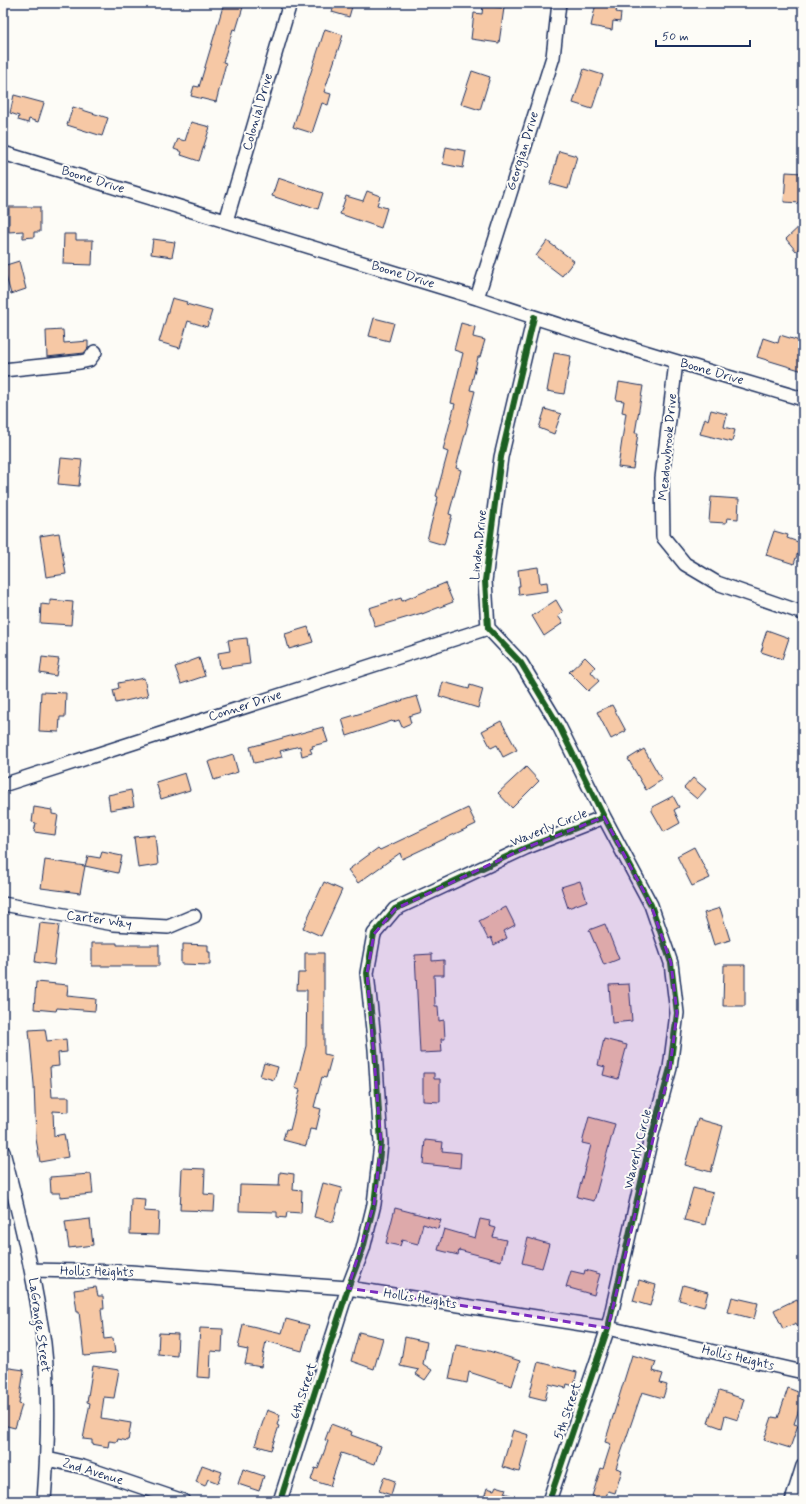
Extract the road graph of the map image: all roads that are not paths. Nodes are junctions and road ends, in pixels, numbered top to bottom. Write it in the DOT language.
graph roads {
  1 [pos="290,3"];
  2 [pos="559,3"];
  3 [pos="3,153"];
  4 [pos="226,221"];
  5 [pos="477,298"];
  6 [pos="534,317"];
  7 [pos="95,352"];
  8 [pos="676,362"];
  9 [pos="3,370"];
  10 [pos="803,399"];
  11 [pos="803,613"];
  12 [pos="488,628"];
  13 [pos="3,784"];
  14 [pos="604,817"];
  15 [pos="3,904"];
  16 [pos="194,916"];
  17 [pos="3,1152"];
  18 [pos="31,1270"];
  19 [pos="348,1288"];
  20 [pos="608,1328"];
  21 [pos="803,1372"];
  22 [pos="47,1459"];
  23 [pos="803,1466"];
  24 [pos="44,1501"];
  25 [pos="184,1501"];
  26 [pos="280,1501"];
  27 [pos="549,1501"];
  28 [pos="792,1501"];
  1 -- 4 [label="street, Colonial Drive"];
  2 -- 5 [label="street, Georgian Drive"];
  3 -- 4 [label="street, Boone Drive"];
  4 -- 5 [label="street, Boone Drive"];
  5 -- 6 [label="street, Boone Drive"];
  6 -- 8 [label="street, Boone Drive"];
  6 -- 12 [label="street, Linden Drive"];
  7 -- 9 [label="street"];
  8 -- 10 [label="street, Boone Drive"];
  8 -- 11 [label="street, Meadowbrook Drive"];
  12 -- 13 [label="street, Conner Drive"];
  12 -- 14 [label="street"];
  14 -- 19 [label="street, Waverly Circle"];
  14 -- 20 [label="street, Waverly Circle"];
  15 -- 16 [label="street, Carter Way"];
  17 -- 18 [label="street, LaGrange Street"];
  18 -- 19 [label="street, Hollis Heights"];
  18 -- 22 [label="street, LaGrange Street"];
  19 -- 20 [label="street, Hollis Heights"];
  19 -- 26 [label="street, 6th Street"];
  20 -- 21 [label="street, Hollis Heights"];
  20 -- 27 [label="street, 5th Street"];
  22 -- 24 [label="street, LaGrange Street"];
  22 -- 25 [label="street, 2nd Avenue"];
  23 -- 28 [label="street"];
}
